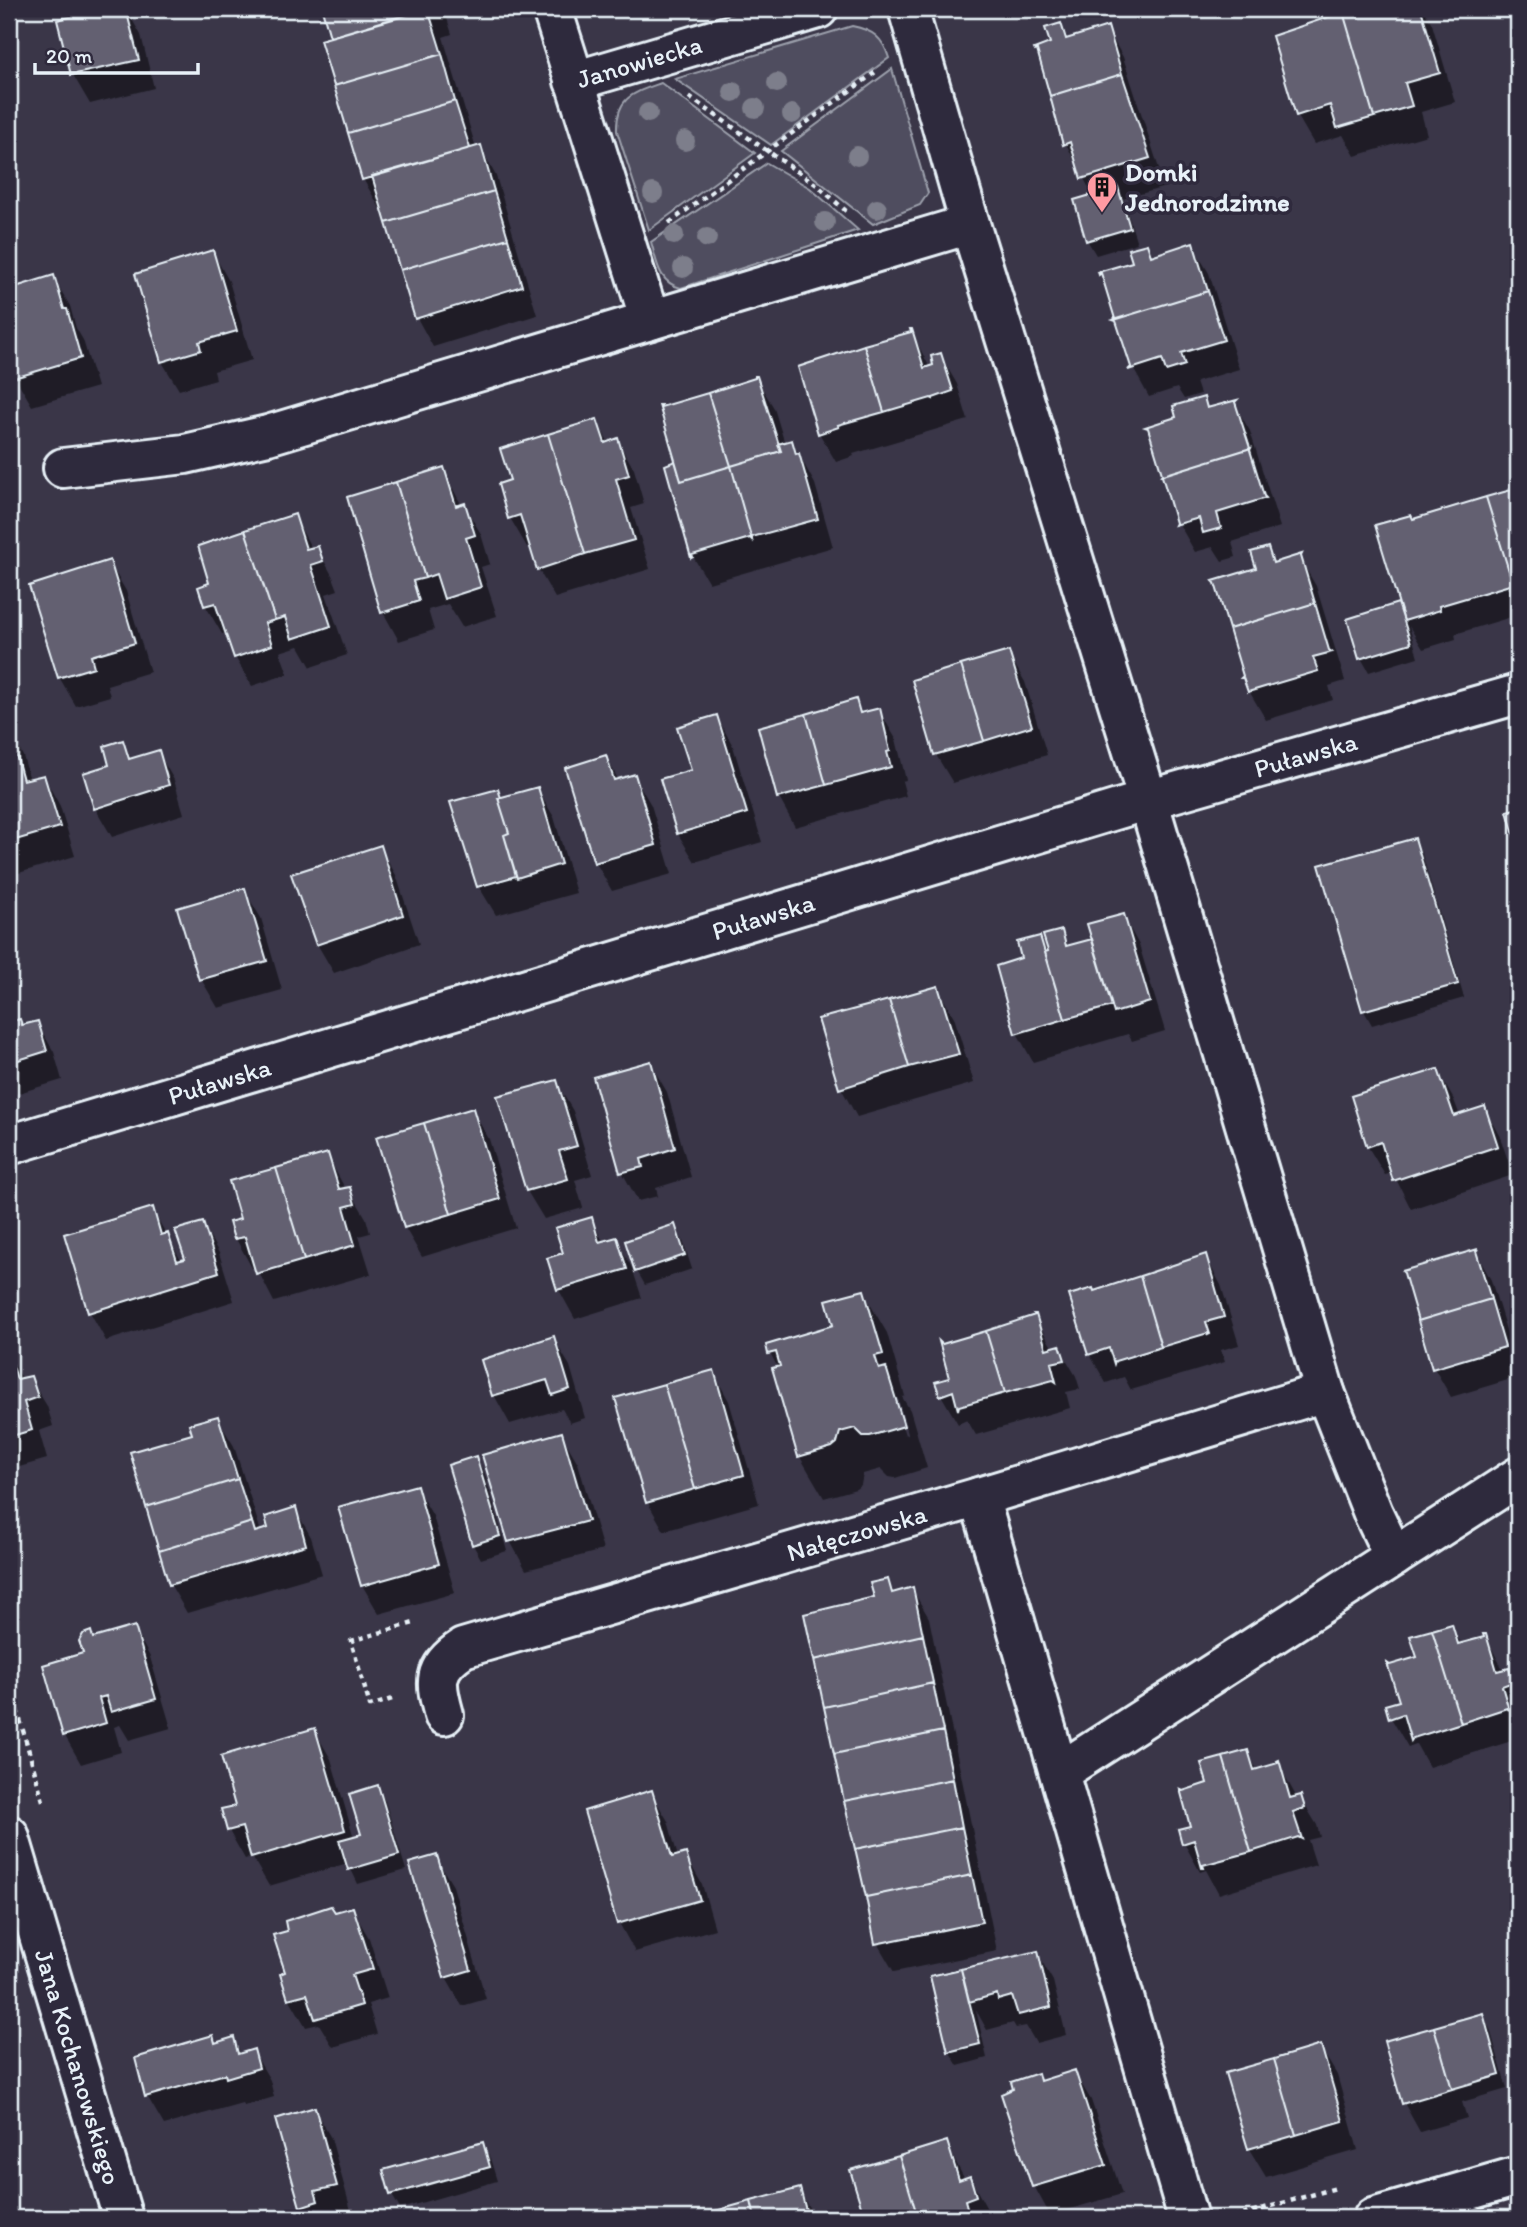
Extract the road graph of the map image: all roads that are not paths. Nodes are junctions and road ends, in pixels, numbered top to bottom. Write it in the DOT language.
graph roads {
  1 [pos="552,9"];
  2 [pos="818,9"];
  3 [pos="912,25"];
  4 [pos="574,81"];
  5 [pos="970,224"];
  6 [pos="650,320"];
  7 [pos="63,468"];
  8 [pos="1518,694"];
  9 [pos="1148,800"];
  10 [pos="9,1145"];
  11 [pos="1325,1392"];
  12 [pos="1518,1477"];
  13 [pos="979,1497"];
  14 [pos="1394,1557"];
  15 [pos="444,1715"];
  16 [pos="1060,1772"];
  17 [pos="9,1835"];
  18 [pos="1518,2176"];
  19 [pos="1391,2216"];
  20 [pos="123,2218"];
  21 [pos="1188,2218"];
  1 -- 4 [label="street, Janowiecka"];
  2 -- 4 [label="street, Janowiecka"];
  3 -- 5 [label="street"];
  4 -- 6 [label="street"];
  5 -- 6 [label="street"];
  5 -- 9 [label="street"];
  6 -- 7 [label="street"];
  8 -- 9 [label="street, Puławska"];
  9 -- 10 [label="street, Puławska"];
  9 -- 11 [label="street"];
  11 -- 13 [label="street, Nałęczowska"];
  11 -- 14 [label="street"];
  12 -- 14 [label="street"];
  13 -- 15 [label="street, Nałęczowska"];
  13 -- 16 [label="street"];
  14 -- 16 [label="street"];
  16 -- 21 [label="street"];
  17 -- 20 [label="street, Jana Kochanowskiego"];
  18 -- 19 [label="street"];
}
